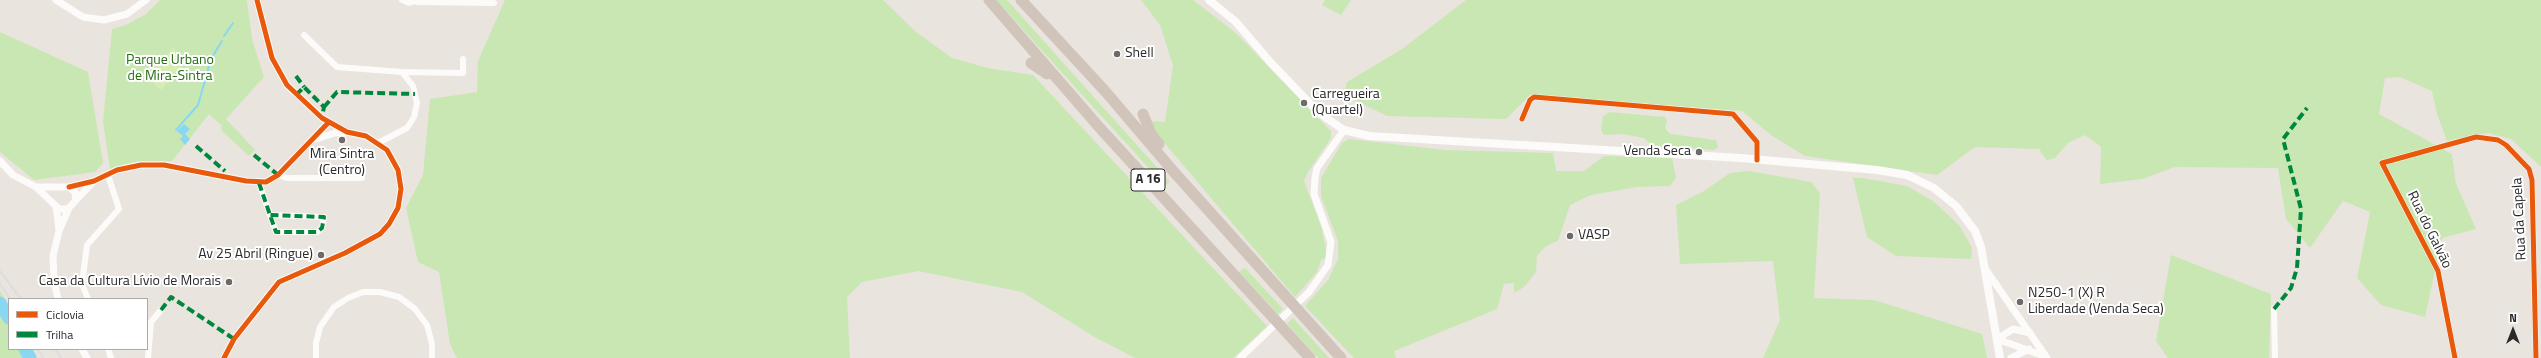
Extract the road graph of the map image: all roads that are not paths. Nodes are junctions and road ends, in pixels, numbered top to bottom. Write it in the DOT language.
graph roads {
  1 [pos="56,0"];
  2 [pos="146,0"];
  3 [pos="257,0"];
  4 [pos="402,0"];
  5 [pos="989,0"];
  6 [pos="1021,0"];
  7 [pos="1210,0"];
  8 [pos="417,1"];
  9 [pos="494,3"];
  10 [pos="304,35"];
  11 [pos="463,59"];
  12 [pos="1031,63"];
  13 [pos="402,72"];
  14 [pos="1143,114"];
  15 [pos="1522,119"];
  16 [pos="329,122"];
  17 [pos="1099,127"];
  18 [pos="1344,130"];
  19 [pos="346,132"];
  20 [pos="314,140"];
  21 [pos="378,143"];
  22 [pos="1757,160"];
  23 [pos="0,161"];
  24 [pos="2382,163"];
  25 [pos="1174,172"];
  26 [pos="108,175"];
  27 [pos="278,175"];
  28 [pos="362,178"];
  29 [pos="94,181"];
  30 [pos="259,183"];
  31 [pos="36,187"];
  32 [pos="58,187"];
  33 [pos="68,187"];
  34 [pos="76,200"];
  35 [pos="54,205"];
  36 [pos="69,208"];
  37 [pos="270,215"];
  38 [pos="60,231"];
  39 [pos="1986,269"];
  40 [pos="58,298"];
  41 [pos="88,298"];
  42 [pos="2274,309"];
  43 [pos="161,310"];
  44 [pos="2030,333"];
  45 [pos="1997,339"];
  46 [pos="2029,349"];
  47 [pos="148,358"];
  48 [pos="224,358"];
  49 [pos="316,358"];
  50 [pos="432,358"];
  51 [pos="1240,358"];
  52 [pos="1310,358"];
  53 [pos="1341,358"];
  54 [pos="2000,358"];
  55 [pos="2011,358"];
  56 [pos="2047,358"];
  57 [pos="2276,358"];
  58 [pos="2455,358"];
  59 [pos="2536,358"];
  1 -- 2 [label="street"];
  3 -- 16 [label="street"];
  4 -- 8 [label="street"];
  5 -- 17 [label="highway, A 16"];
  6 -- 25 [label="highway, A 16"];
  7 -- 18 [label="main road"];
  8 -- 9 [label="street"];
  10 -- 13 [label="street"];
  11 -- 13 [label="street"];
  12 -- 17 [label="highway"];
  13 -- 21 [label="street"];
  14 -- 25 [label="highway"];
  15 -- 22 [label="street"];
  16 -- 19 [label="street"];
  16 -- 20 [label="street"];
  17 -- 52 [label="highway, A 16"];
  18 -- 22 [label="main road"];
  18 -- 51 [label="street"];
  19 -- 20 [label="street"];
  19 -- 21 [label="street"];
  20 -- 27 [label="street"];
  21 -- 48 [label="street"];
  22 -- 39 [label="main road"];
  23 -- 31 [label="street"];
  24 -- 58 [label="street, Rua do Galvão"];
  24 -- 59 [label="street, Rua da Capela"];
  25 -- 53 [label="highway, A 16"];
  26 -- 29 [label="street"];
  26 -- 30 [label="street"];
  26 -- 41 [label="street"];
  27 -- 28 [label="street"];
  27 -- 30 [label="street"];
  29 -- 33 [label="street"];
  29 -- 34 [label="street"];
  30 -- 37 [label="street"];
  31 -- 32 [label="street"];
  31 -- 35 [label="street"];
  32 -- 33 [label="street"];
  32 -- 35 [label="street"];
  33 -- 34 [label="street"];
  34 -- 36 [label="street"];
  35 -- 36 [label="street"];
  35 -- 38 [label="street"];
  36 -- 38 [label="street"];
  37 -- 37 [label="street"];
  38 -- 40 [label="street"];
  39 -- 44 [label="street"];
  39 -- 45 [label="main road"];
  42 -- 57 [label="street"];
  43 -- 47 [label="street"];
  44 -- 45 [label="street"];
  44 -- 56 [label="street"];
  45 -- 46 [label="street"];
  45 -- 54 [label="main road"];
  46 -- 55 [label="street"];
  46 -- 56 [label="street"];
  49 -- 50 [label="street"];
}
